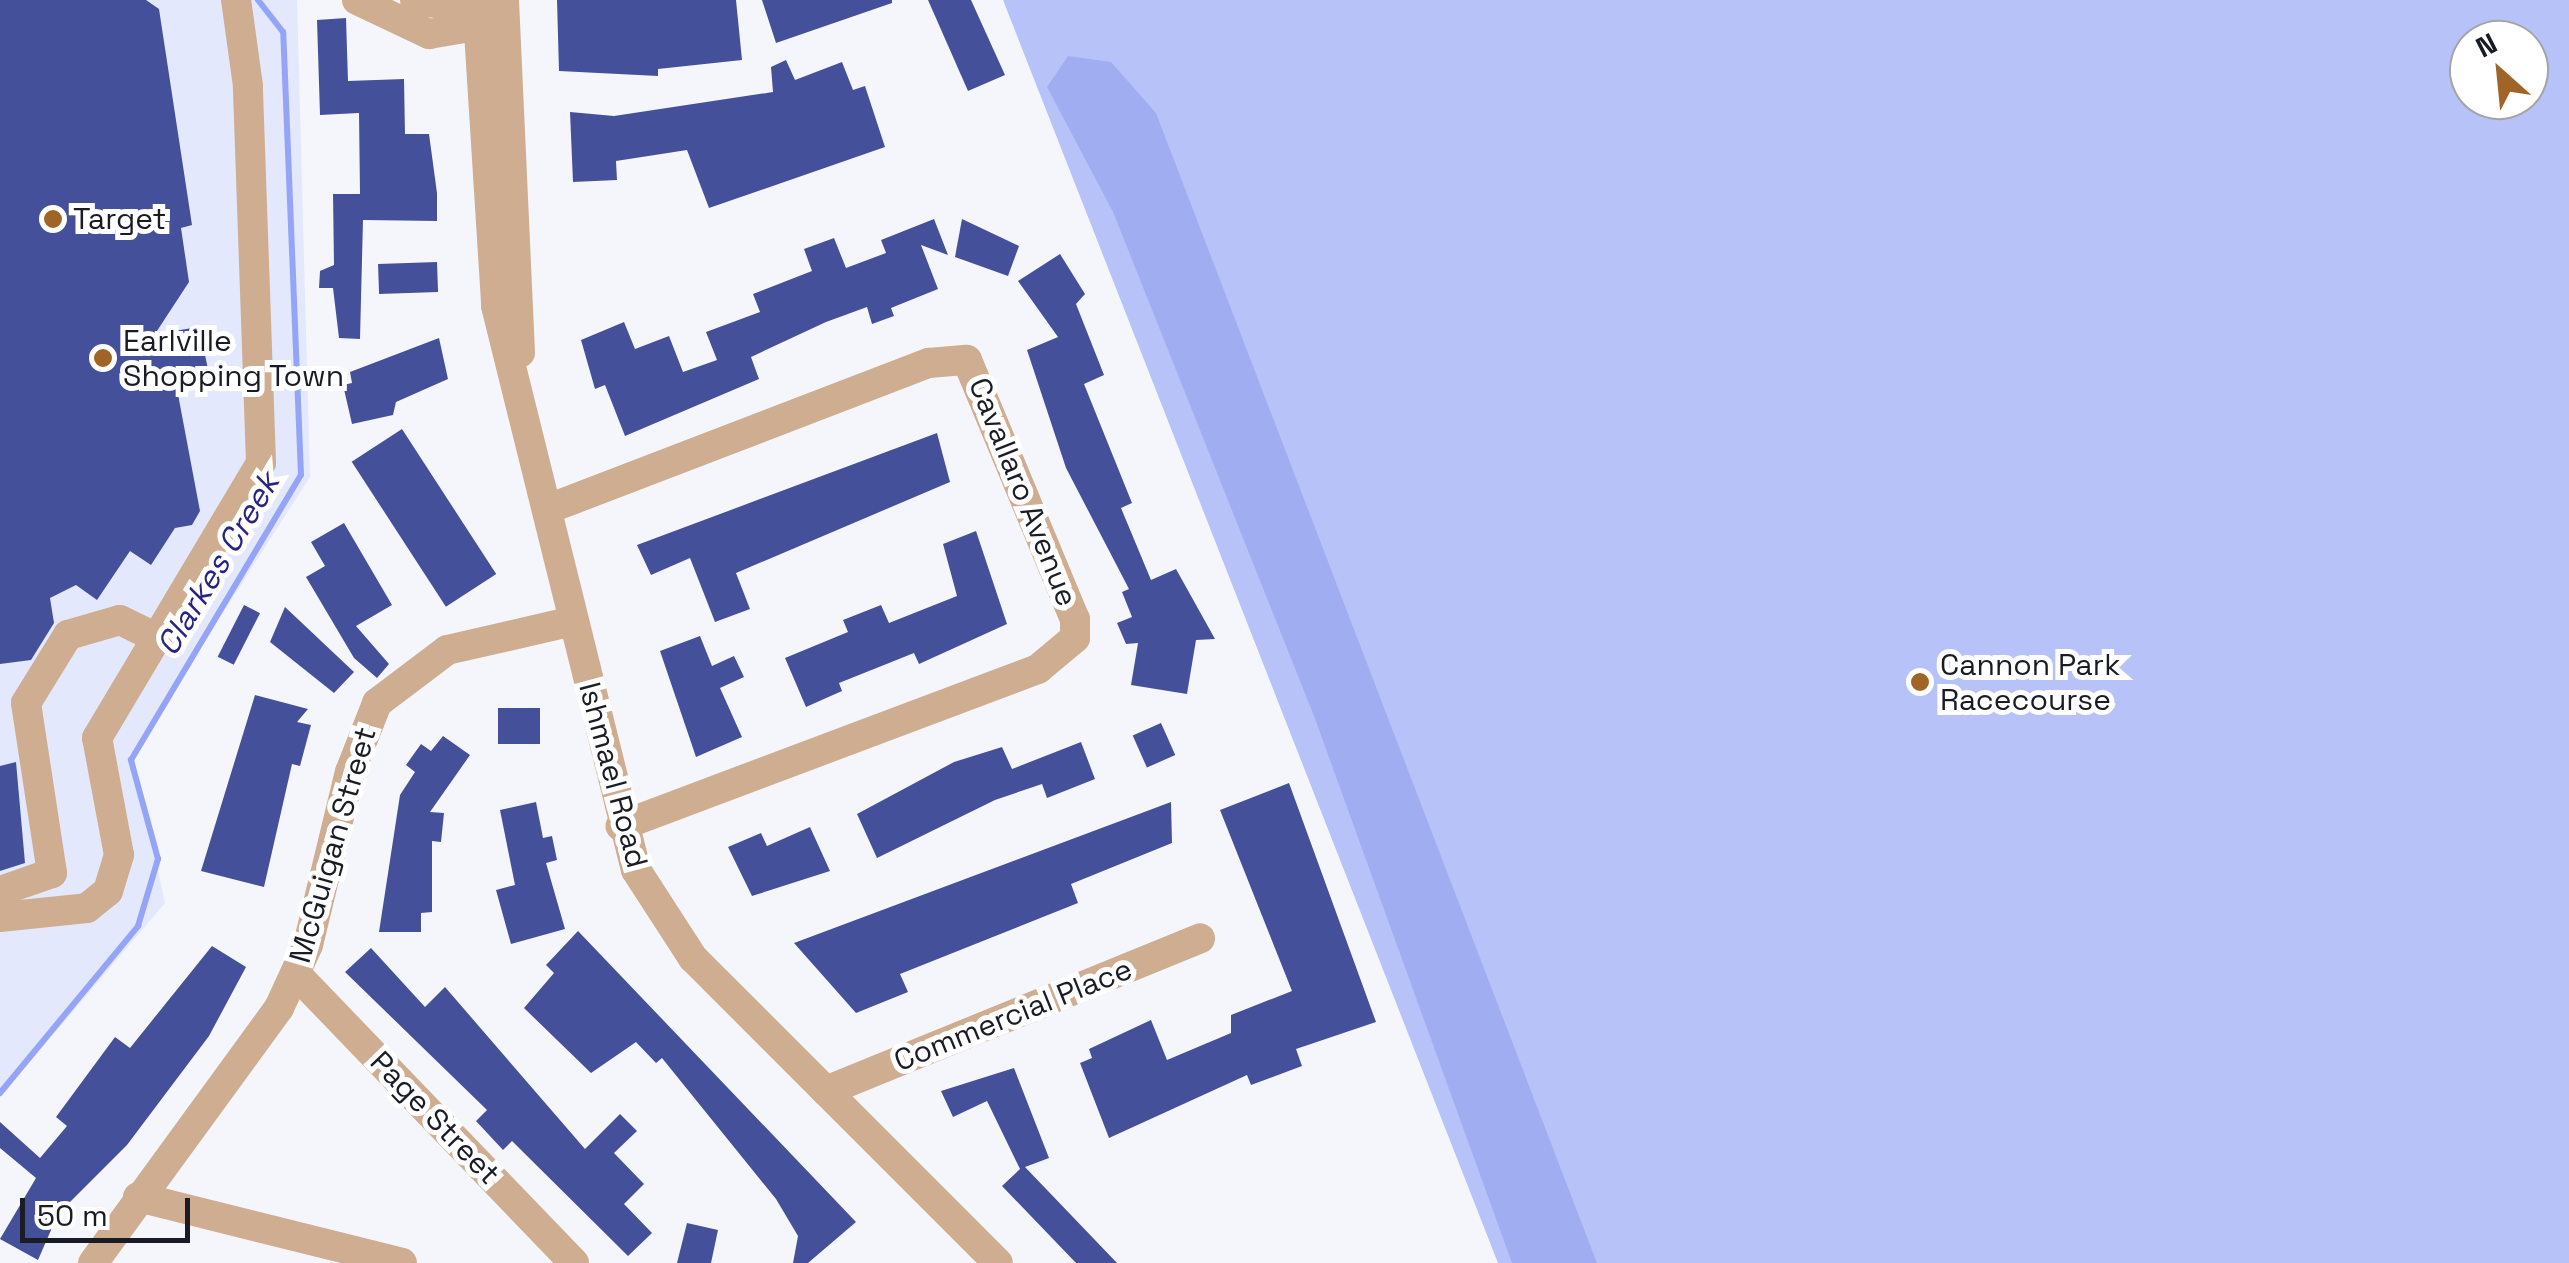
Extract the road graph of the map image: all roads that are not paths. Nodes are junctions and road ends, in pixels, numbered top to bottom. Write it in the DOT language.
graph roads {
  1 [pos="236,0"];
  2 [pos="356,0"];
  3 [pos="415,0"];
  4 [pos="488,11"];
  5 [pos="548,509"];
  6 [pos="574,622"];
  7 [pos="157,638"];
  8 [pos="621,826"];
  9 [pos="0,891"];
  10 [pos="0,917"];
  11 [pos="1200,938"];
  12 [pos="296,974"];
  13 [pos="826,1092"];
  14 [pos="138,1197"];
  15 [pos="93,1263"];
  16 [pos="402,1263"];
  17 [pos="574,1263"];
  18 [pos="998,1263"];
  1 -- 7 [label="street"];
  2 -- 4 [label="street"];
  3 -- 4 [label="street"];
  4 -- 5 [label="street, Ishmael Road"];
  5 -- 6 [label="street, Ishmael Road"];
  5 -- 8 [label="street, Cavallaro Avenue"];
  6 -- 8 [label="street, Ishmael Road"];
  6 -- 12 [label="street, McGuigan Street"];
  7 -- 9 [label="street"];
  7 -- 10 [label="street"];
  8 -- 13 [label="street, Ishmael Road"];
  11 -- 13 [label="street, Commercial Place"];
  12 -- 14 [label="street, McGuigan Street"];
  12 -- 17 [label="street, Page Street"];
  13 -- 18 [label="street, Ishmael Road"];
  14 -- 15 [label="street, McGuigan Street"];
  14 -- 16 [label="street"];
}
